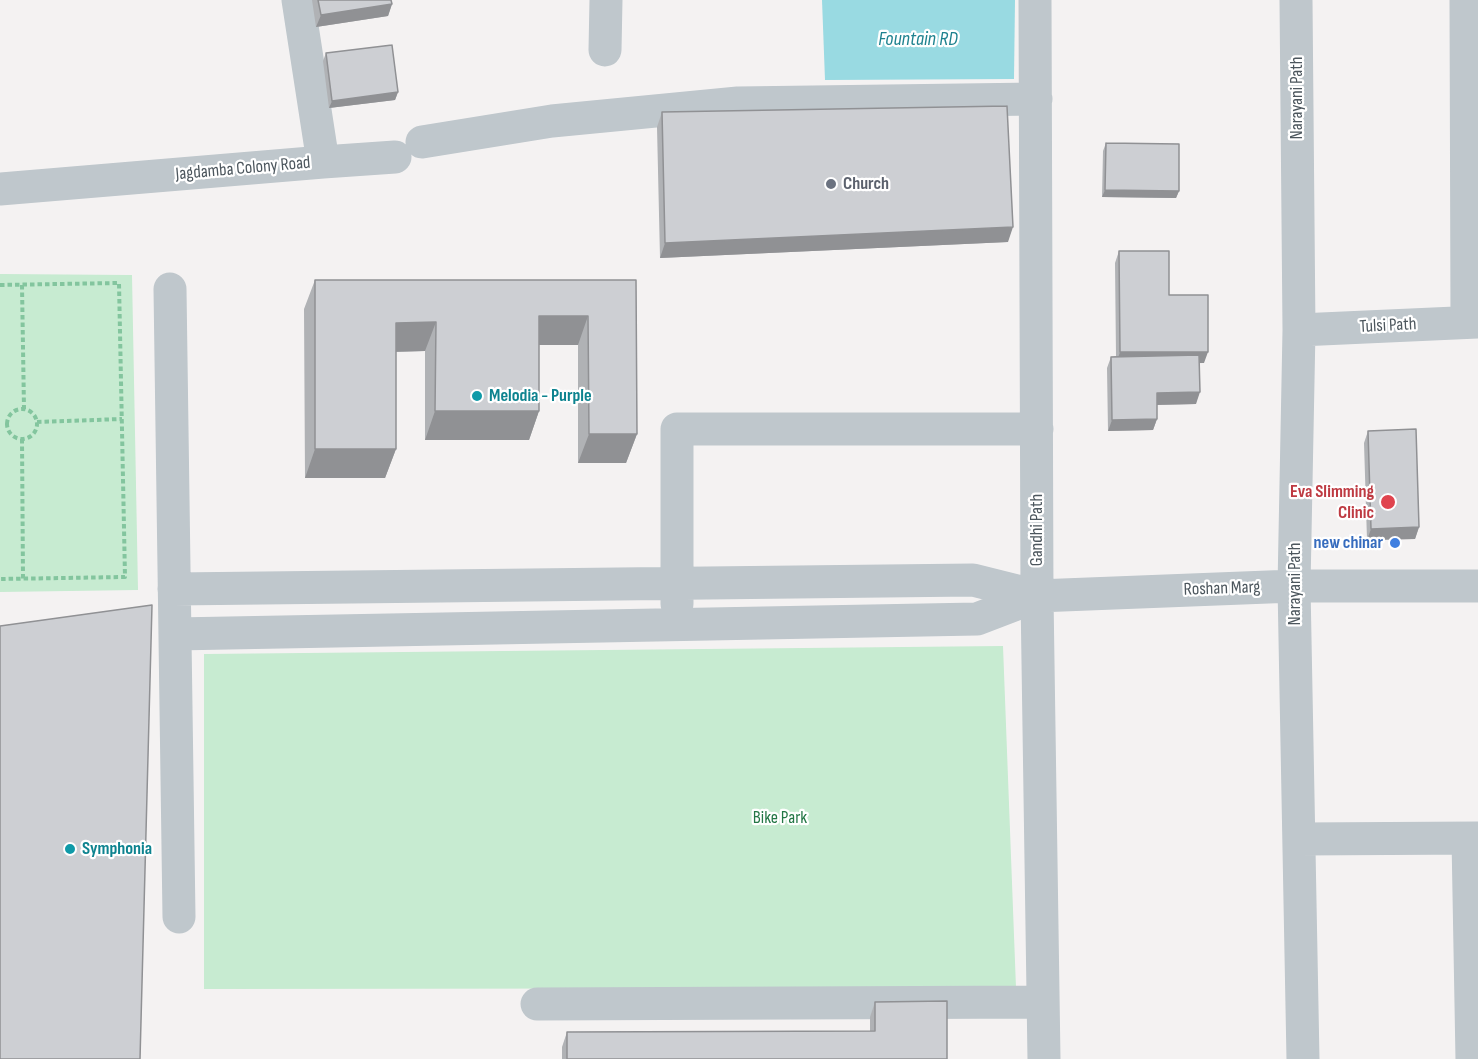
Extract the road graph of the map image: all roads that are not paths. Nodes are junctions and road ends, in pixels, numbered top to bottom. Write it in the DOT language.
graph roads {
  1 [pos="298,0"];
  2 [pos="606,0"];
  3 [pos="1035,0"];
  4 [pos="1296,0"];
  5 [pos="1466,0"];
  6 [pos="605,50"];
  7 [pos="1036,99"];
  8 [pos="323,162"];
  9 [pos="0,189"];
  10 [pos="170,289"];
  11 [pos="1472,322"];
  12 [pos="1299,330"];
  13 [pos="1037,429"];
  14 [pos="676,583"];
  15 [pos="1294,586"];
  16 [pos="1478,586"];
  17 [pos="174,589"];
  18 [pos="1037,596"];
  19 [pos="677,624"];
  20 [pos="175,634"];
  21 [pos="1473,838"];
  22 [pos="1299,839"];
  23 [pos="179,917"];
  24 [pos="1043,1002"];
  25 [pos="537,1004"];
  26 [pos="1044,1059"];
  27 [pos="1303,1059"];
  28 [pos="1472,1059"];
  1 -- 8 [label="street, Jagdamba Colony Road"];
  2 -- 6 [label="street"];
  3 -- 7 [label="street, Gandhi Path"];
  4 -- 12 [label="street, Narayani Path"];
  5 -- 11 [label="street"];
  7 -- 8 [label="street"];
  7 -- 13 [label="street, Gandhi Path"];
  8 -- 9 [label="street, Jagdamba Colony Road"];
  10 -- 17 [label="street"];
  11 -- 12 [label="street, Tulsi Path"];
  12 -- 15 [label="street, Narayani Path"];
  13 -- 14 [label="street"];
  13 -- 18 [label="street, Gandhi Path"];
  14 -- 17 [label="street"];
  14 -- 18 [label="street"];
  14 -- 19 [label="street"];
  15 -- 16 [label="street, Roshan Marg"];
  15 -- 18 [label="street, Roshan Marg"];
  15 -- 22 [label="street, Narayani Path"];
  17 -- 20 [label="street"];
  18 -- 19 [label="street"];
  18 -- 24 [label="street, Gandhi Path"];
  19 -- 20 [label="street"];
  20 -- 23 [label="street"];
  21 -- 22 [label="street"];
  21 -- 28 [label="street"];
  22 -- 27 [label="street, Narayani Path"];
  24 -- 25 [label="street"];
  24 -- 26 [label="street, Gandhi Path"];
}
